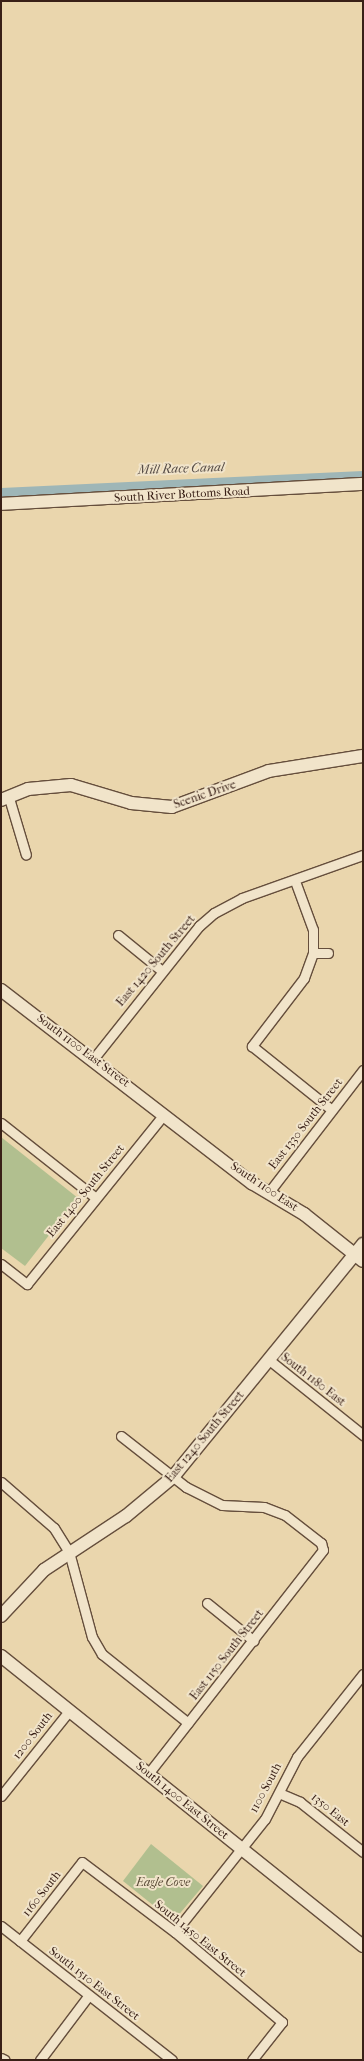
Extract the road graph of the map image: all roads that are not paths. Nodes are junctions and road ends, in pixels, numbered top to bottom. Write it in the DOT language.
graph roads {
  1 [pos="363,484"];
  2 [pos="1,504"];
  3 [pos="363,756"];
  4 [pos="5,799"];
  5 [pos="363,855"];
  6 [pos="26,856"];
  7 [pos="295,881"];
  8 [pos="118,935"];
  9 [pos="313,953"];
  10 [pos="328,953"];
  11 [pos="162,971"];
  12 [pos="1,990"];
  13 [pos="94,1058"];
  14 [pos="363,1070"];
  15 [pos="332,1110"];
  16 [pos="164,1114"];
  17 [pos="1,1123"];
  18 [pos="269,1192"];
  19 [pos="96,1198"];
  20 [pos="363,1244"];
  21 [pos="359,1258"];
  22 [pos="1,1264"];
  23 [pos="268,1359"];
  24 [pos="363,1435"];
  25 [pos="121,1436"];
  26 [pos="172,1477"];
  27 [pos="1,1482"];
  28 [pos="69,1552"];
  29 [pos="207,1603"];
  30 [pos="1,1616"];
  31 [pos="254,1641"];
  32 [pos="1,1656"];
  33 [pos="363,1674"];
  34 [pos="69,1711"];
  35 [pos="188,1723"];
  36 [pos="148,1774"];
  37 [pos="279,1792"];
  38 [pos="1,1796"];
  39 [pos="241,1848"];
  40 [pos="363,1852"];
  41 [pos="82,1862"];
  42 [pos="1,1926"];
  43 [pos="175,1932"];
  44 [pos="20,1941"];
  45 [pos="363,1946"];
  46 [pos="88,1995"];
  47 [pos="1,2058"];
  48 [pos="5,2060"];
  49 [pos="40,2060"];
  50 [pos="172,2060"];
  51 [pos="252,2060"];
  1 -- 2 [label="street, South River Bottoms Road"];
  3 -- 4 [label="street, Scenic Drive"];
  4 -- 6 [label="street"];
  5 -- 7 [label="street, East 1420 South Street"];
  7 -- 9 [label="street"];
  7 -- 11 [label="street, East 1420 South Street"];
  8 -- 11 [label="street"];
  9 -- 10 [label="street"];
  9 -- 15 [label="street"];
  11 -- 13 [label="street, East 1420 South Street"];
  12 -- 13 [label="street, South 1100 East Street"];
  13 -- 16 [label="street, South 1100 East Street"];
  14 -- 15 [label="street, East 1330 South Street"];
  15 -- 18 [label="street, East 1330 South Street"];
  16 -- 18 [label="street, South 1100 East"];
  16 -- 19 [label="street, East 1400 South Street"];
  17 -- 19 [label="street"];
  18 -- 21 [label="street, South 1100 East"];
  19 -- 22 [label="street, East 1400 South Street"];
  20 -- 21 [label="street, East 1240 South Street"];
  21 -- 23 [label="street, East 1240 South Street"];
  23 -- 24 [label="street, South 1180 East"];
  23 -- 26 [label="street, East 1240 South Street"];
  25 -- 26 [label="street"];
  26 -- 28 [label="street, East 1240 South Street"];
  26 -- 31 [label="street, East 1150 South Street"];
  27 -- 28 [label="street"];
  28 -- 30 [label="street, East 1240 South Street"];
  28 -- 35 [label="street"];
  29 -- 31 [label="street"];
  31 -- 35 [label="street, East 1150 South Street"];
  32 -- 34 [label="street, South 1400 East Street"];
  33 -- 37 [label="street, 1100 South"];
  34 -- 36 [label="street, South 1400 East Street"];
  34 -- 38 [label="street, 1200 South"];
  35 -- 36 [label="street, East 1150 South Street"];
  36 -- 39 [label="street, South 1400 East Street"];
  37 -- 39 [label="street, 1100 South"];
  37 -- 40 [label="street, 1350 East"];
  39 -- 43 [label="street, 1100 South"];
  39 -- 45 [label="street, South 1400 East Street"];
  41 -- 43 [label="street, South 1450 East Street"];
  41 -- 44 [label="street, 1160 South"];
  42 -- 44 [label="street, South 1510 East Street"];
  43 -- 51 [label="street, South 1450 East Street"];
  44 -- 46 [label="street, South 1510 East Street"];
  46 -- 49 [label="street"];
  46 -- 50 [label="street, South 1510 East Street"];
  47 -- 48 [label="street"];
}
